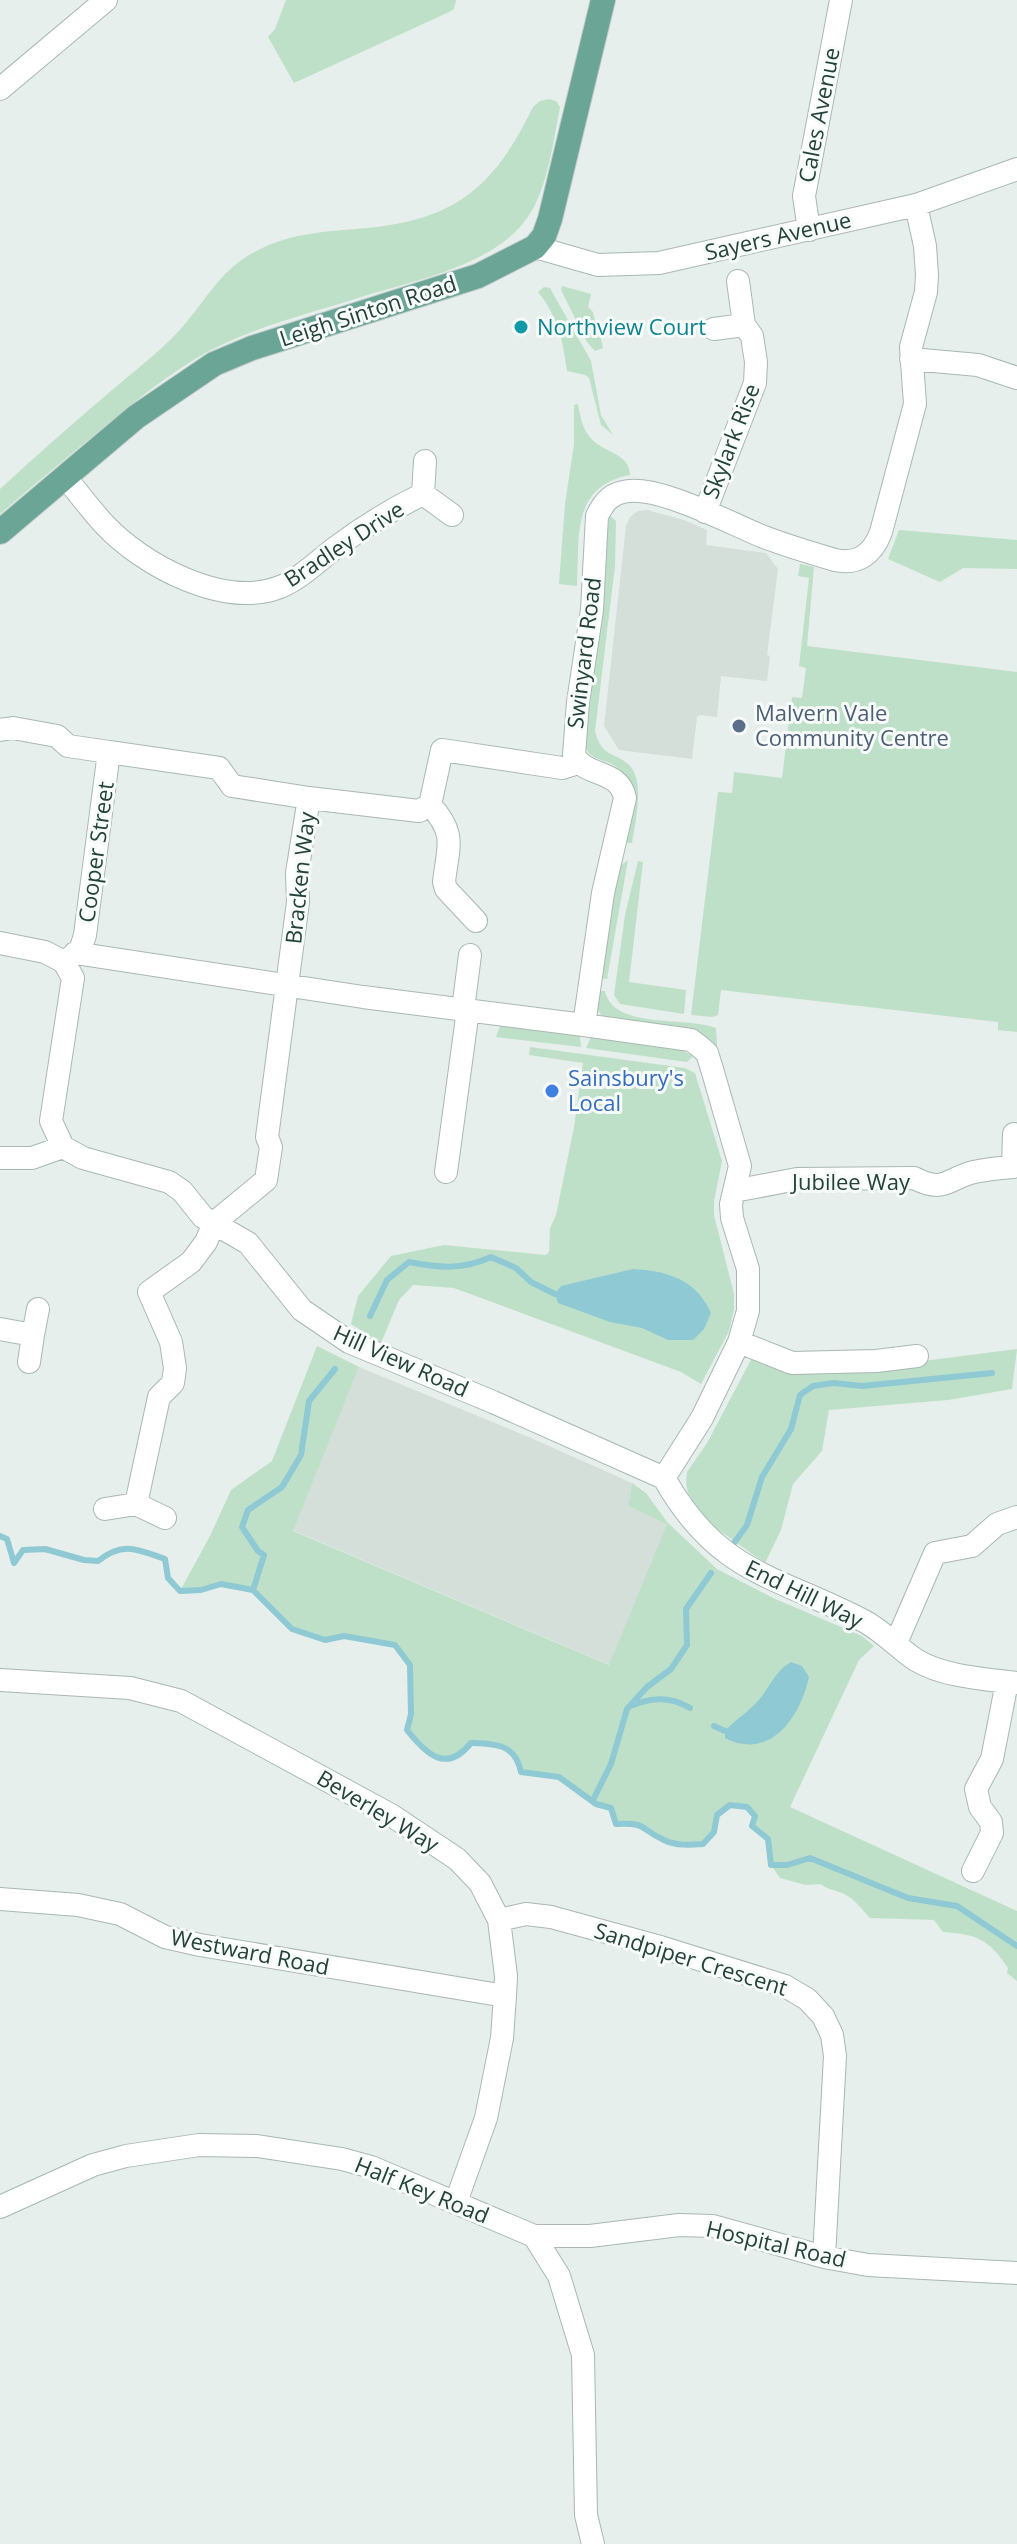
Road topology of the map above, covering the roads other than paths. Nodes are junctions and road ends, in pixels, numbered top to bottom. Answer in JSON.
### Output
{"nodes":[{"id":1,"x":106,"y":0,"type":"edge"},
{"id":2,"x":603,"y":0,"type":"edge"},
{"id":3,"x":841,"y":0,"type":"edge"},
{"id":4,"x":0,"y":89,"type":"edge"},
{"id":5,"x":1017,"y":169,"type":"edge"},
{"id":6,"x":916,"y":205,"type":"junction"},
{"id":7,"x":809,"y":230,"type":"junction"},
{"id":8,"x":535,"y":247,"type":"junction"},
{"id":9,"x":738,"y":281,"type":"dead end"},
{"id":10,"x":744,"y":325,"type":"junction"},
{"id":11,"x":714,"y":329,"type":"dead end"},
{"id":12,"x":911,"y":359,"type":"junction"},
{"id":13,"x":1017,"y":378,"type":"edge"},
{"id":14,"x":425,"y":461,"type":"dead end"},
{"id":15,"x":65,"y":477,"type":"junction"},
{"id":16,"x":423,"y":494,"type":"junction"},
{"id":17,"x":705,"y":512,"type":"junction"},
{"id":18,"x":452,"y":515,"type":"dead end"},
{"id":19,"x":0,"y":532,"type":"edge"},
{"id":20,"x":0,"y":730,"type":"edge"},
{"id":21,"x":109,"y":752,"type":"junction"},
{"id":22,"x":578,"y":763,"type":"junction"},
{"id":23,"x":309,"y":798,"type":"junction"},
{"id":24,"x":430,"y":805,"type":"junction"},
{"id":25,"x":476,"y":921,"type":"dead end"},
{"id":26,"x":0,"y":943,"type":"edge"},
{"id":27,"x":470,"y":955,"type":"dead end"},
{"id":28,"x":70,"y":958,"type":"junction"},
{"id":29,"x":287,"y":985,"type":"junction"},
{"id":30,"x":465,"y":1010,"type":"junction"},
{"id":31,"x":584,"y":1025,"type":"junction"},
{"id":32,"x":1014,"y":1134,"type":"dead end"},
{"id":33,"x":63,"y":1147,"type":"junction"},
{"id":34,"x":0,"y":1158,"type":"edge"},
{"id":35,"x":1015,"y":1169,"type":"edge"},
{"id":36,"x":446,"y":1172,"type":"dead end"},
{"id":37,"x":734,"y":1191,"type":"junction"},
{"id":38,"x":214,"y":1223,"type":"junction"},
{"id":39,"x":38,"y":1309,"type":"dead end"},
{"id":40,"x":0,"y":1329,"type":"edge"},
{"id":41,"x":33,"y":1335,"type":"junction"},
{"id":42,"x":739,"y":1342,"type":"junction"},
{"id":43,"x":917,"y":1356,"type":"dead end"},
{"id":44,"x":29,"y":1362,"type":"dead end"},
{"id":45,"x":664,"y":1478,"type":"junction"},
{"id":46,"x":136,"y":1504,"type":"junction"},
{"id":47,"x":105,"y":1509,"type":"dead end"},
{"id":48,"x":1017,"y":1517,"type":"edge"},
{"id":49,"x":165,"y":1518,"type":"dead end"},
{"id":50,"x":896,"y":1643,"type":"junction"},
{"id":51,"x":0,"y":1680,"type":"edge"},
{"id":52,"x":1012,"y":1682,"type":"edge"},
{"id":53,"x":973,"y":1871,"type":"dead end"},
{"id":54,"x":0,"y":1899,"type":"edge"},
{"id":55,"x":499,"y":1920,"type":"junction"},
{"id":56,"x":505,"y":1996,"type":"junction"},
{"id":57,"x":456,"y":2202,"type":"junction"},
{"id":58,"x":0,"y":2207,"type":"edge"},
{"id":59,"x":534,"y":2236,"type":"junction"},
{"id":60,"x":824,"y":2257,"type":"junction"},
{"id":61,"x":1017,"y":2273,"type":"edge"},
{"id":62,"x":593,"y":2544,"type":"edge"}],
"edges":[{"from":1,"to":4,"type":"street"},
{"from":2,"to":8,"type":"main road"},
{"from":3,"to":7,"type":"street","name":"Cales Avenue"},
{"from":5,"to":6,"type":"street","name":"Sayers Avenue"},
{"from":6,"to":7,"type":"street","name":"Sayers Avenue"},
{"from":6,"to":12,"type":"street","name":"Swinyard Road"},
{"from":7,"to":8,"type":"street","name":"Sayers Avenue"},
{"from":8,"to":15,"type":"main road","name":"Leigh Sinton Road"},
{"from":9,"to":10,"type":"street","name":"Skylark Rise"},
{"from":10,"to":11,"type":"street"},
{"from":10,"to":17,"type":"street","name":"Skylark Rise"},
{"from":12,"to":13,"type":"street"},
{"from":12,"to":17,"type":"street","name":"Swinyard Road"},
{"from":14,"to":16,"type":"street","name":"Bradley Drive"},
{"from":15,"to":16,"type":"street","name":"Bradley Drive"},
{"from":15,"to":19,"type":"main road","name":"Leigh Sinton Road"},
{"from":16,"to":18,"type":"street","name":"Bradley Drive"},
{"from":17,"to":22,"type":"street","name":"Swinyard Road"},
{"from":20,"to":21,"type":"street"},
{"from":21,"to":23,"type":"street","name":"Cooper Street"},
{"from":21,"to":28,"type":"street","name":"Cooper Street"},
{"from":22,"to":24,"type":"street"},
{"from":22,"to":31,"type":"street"},
{"from":23,"to":24,"type":"street","name":"Bracken Way"},
{"from":23,"to":29,"type":"street","name":"Bracken Way"},
{"from":24,"to":25,"type":"street"},
{"from":26,"to":28,"type":"street"},
{"from":27,"to":30,"type":"street"},
{"from":28,"to":29,"type":"street"},
{"from":28,"to":33,"type":"street"},
{"from":29,"to":30,"type":"street"},
{"from":29,"to":38,"type":"street","name":"Bracken Way"},
{"from":30,"to":31,"type":"street"},
{"from":30,"to":36,"type":"street"},
{"from":31,"to":37,"type":"street"},
{"from":32,"to":35,"type":"street"},
{"from":33,"to":34,"type":"street"},
{"from":33,"to":38,"type":"street","name":"Hill View Road"},
{"from":35,"to":37,"type":"street","name":"Jubilee Way"},
{"from":37,"to":42,"type":"street"},
{"from":38,"to":45,"type":"street","name":"Hill View Road"},
{"from":38,"to":46,"type":"street"},
{"from":39,"to":41,"type":"street"},
{"from":40,"to":41,"type":"street"},
{"from":41,"to":44,"type":"street"},
{"from":42,"to":43,"type":"street"},
{"from":42,"to":45,"type":"street"},
{"from":45,"to":50,"type":"street","name":"End Hill Way"},
{"from":46,"to":47,"type":"street"},
{"from":46,"to":49,"type":"street"},
{"from":48,"to":50,"type":"street"},
{"from":50,"to":52,"type":"street","name":"End Hill Way"},
{"from":51,"to":55,"type":"street","name":"Beverley Way"},
{"from":52,"to":53,"type":"street"},
{"from":54,"to":56,"type":"street","name":"Westward Road"},
{"from":55,"to":56,"type":"street","name":"Beverley Way"},
{"from":55,"to":60,"type":"street","name":"Sandpiper Crescent"},
{"from":56,"to":57,"type":"street","name":"Beverley Way"},
{"from":57,"to":58,"type":"street","name":"Half Key Road"},
{"from":57,"to":59,"type":"street","name":"Half Key Road"},
{"from":59,"to":60,"type":"street","name":"Hospital Road"},
{"from":59,"to":62,"type":"street"},
{"from":60,"to":61,"type":"street","name":"Hospital Road"}]}
